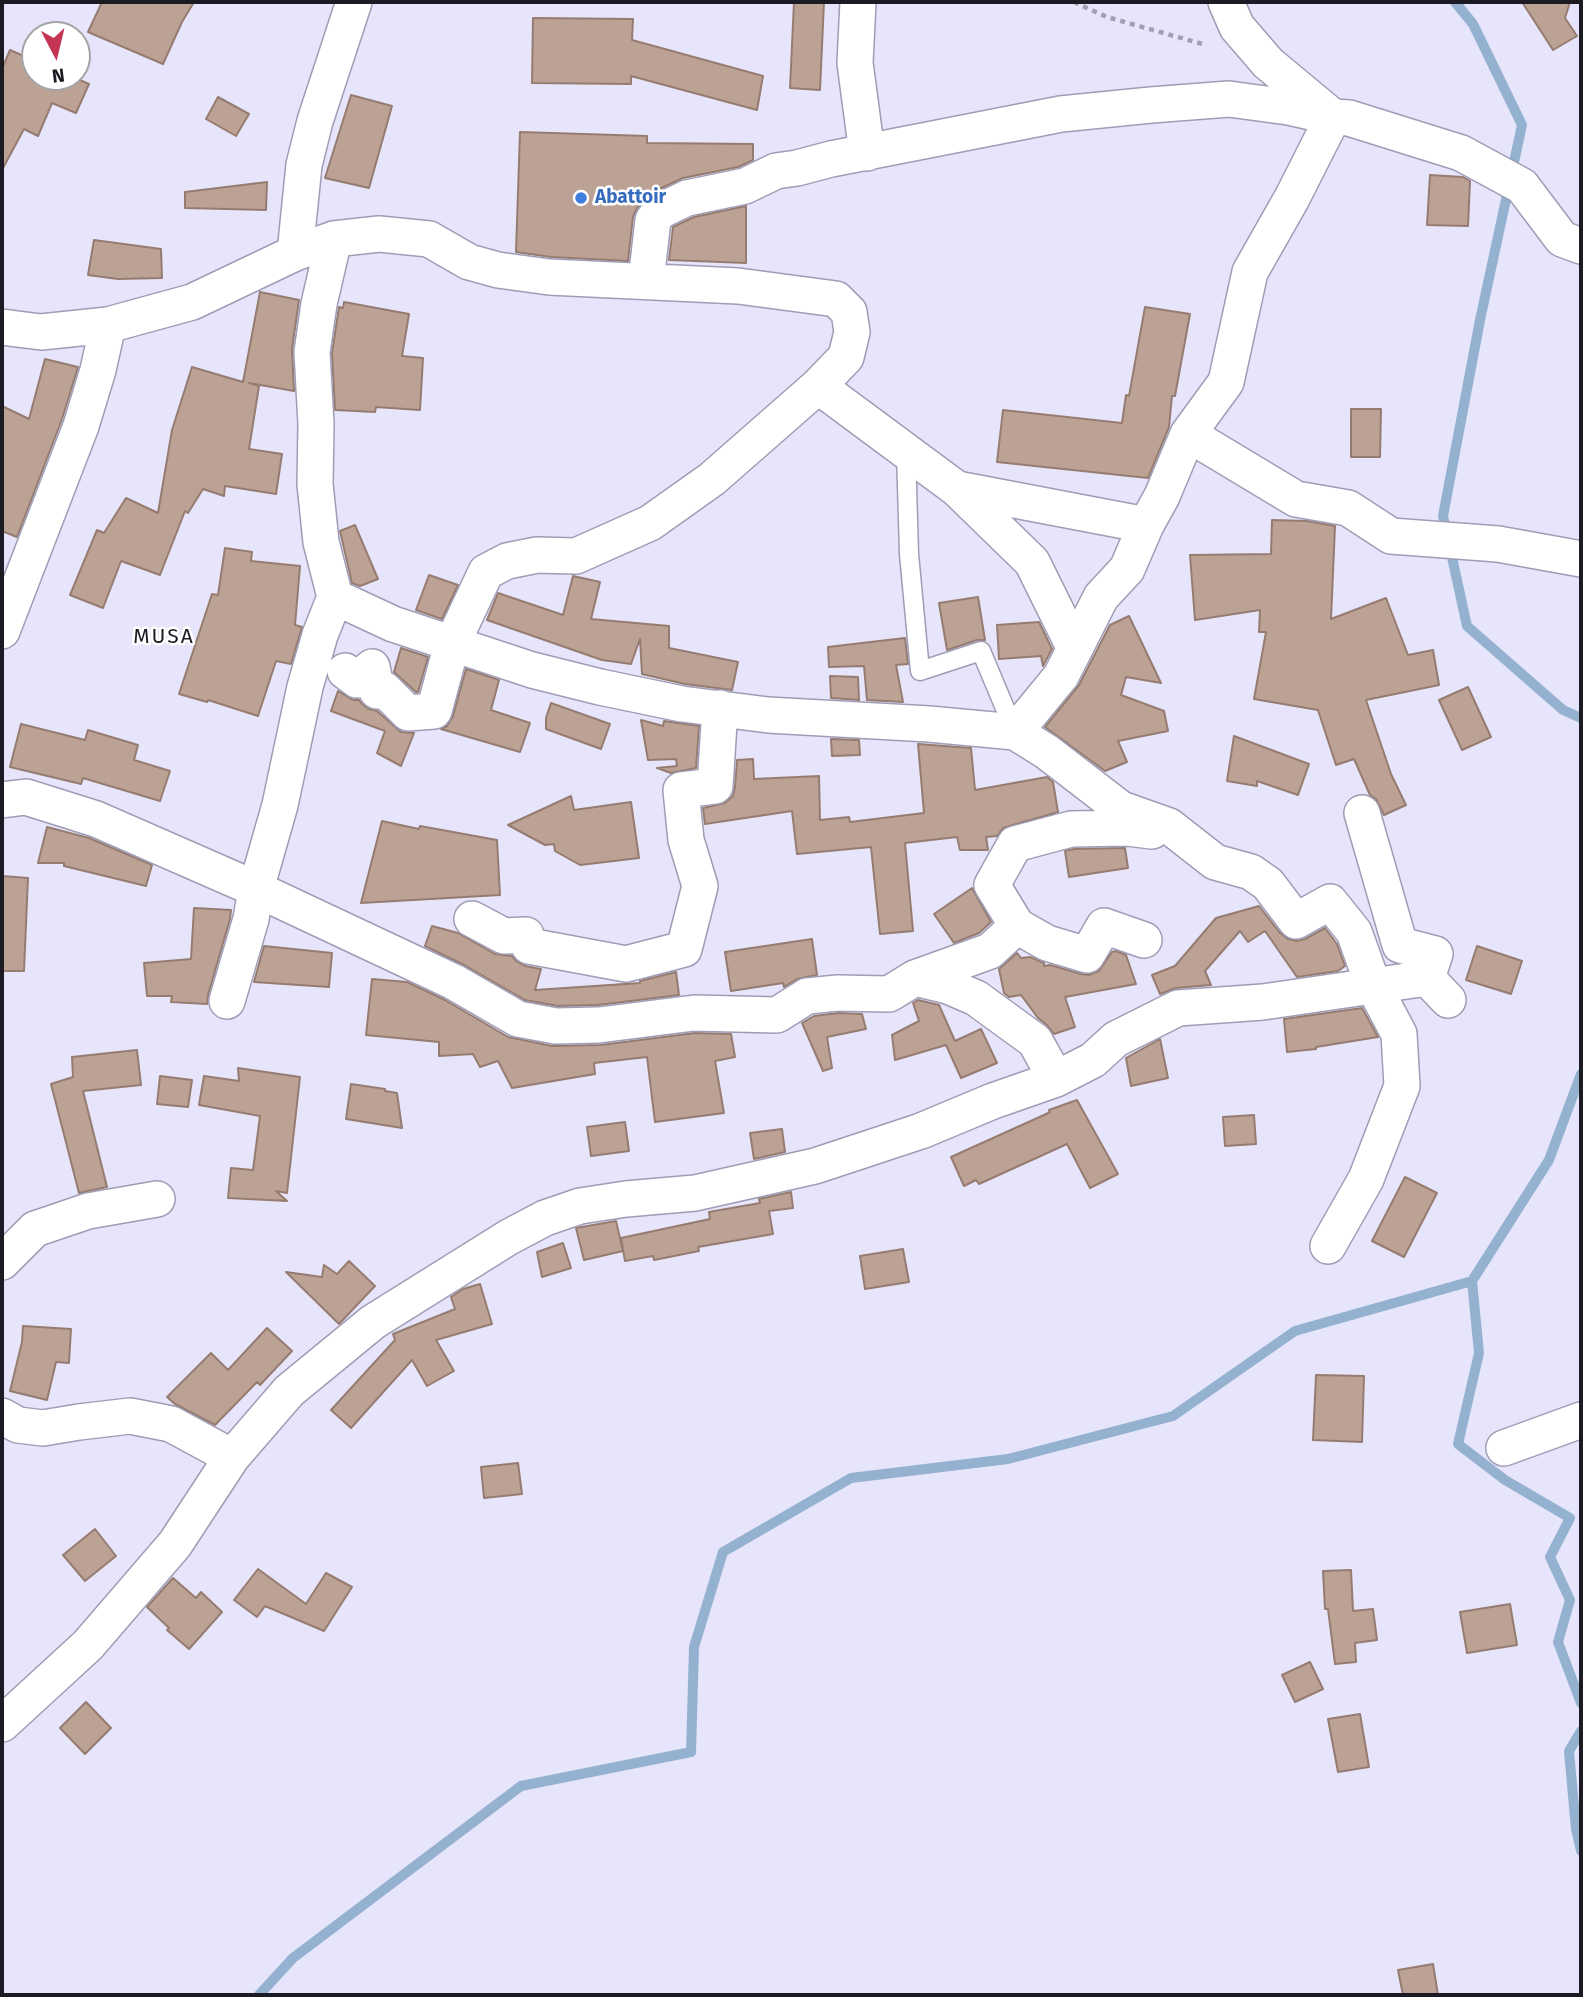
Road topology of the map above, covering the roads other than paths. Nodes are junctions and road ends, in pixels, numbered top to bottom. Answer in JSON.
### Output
{"nodes":[{"id":1,"x":354,"y":2,"type":"edge"},
{"id":2,"x":858,"y":2,"type":"edge"},
{"id":3,"x":1226,"y":2,"type":"edge"},
{"id":4,"x":1333,"y":117,"type":"junction"},
{"id":5,"x":867,"y":153,"type":"junction"},
{"id":6,"x":334,"y":239,"type":"junction"},
{"id":7,"x":1581,"y":246,"type":"edge"},
{"id":8,"x":295,"y":253,"type":"junction"},
{"id":9,"x":646,"y":281,"type":"junction"},
{"id":10,"x":108,"y":325,"type":"junction"},
{"id":11,"x":2,"y":327,"type":"edge"},
{"id":12,"x":818,"y":386,"type":"junction"},
{"id":13,"x":1188,"y":434,"type":"junction"},
{"id":14,"x":906,"y":450,"type":"junction"},
{"id":15,"x":957,"y":489,"type":"junction"},
{"id":16,"x":1146,"y":524,"type":"junction"},
{"id":17,"x":1581,"y":559,"type":"edge"},
{"id":18,"x":335,"y":597,"type":"junction"},
{"id":19,"x":2,"y":631,"type":"edge"},
{"id":20,"x":452,"y":644,"type":"junction"},
{"id":21,"x":1075,"y":649,"type":"junction"},
{"id":22,"x":345,"y":671,"type":"dead end"},
{"id":23,"x":720,"y":708,"type":"junction"},
{"id":24,"x":1015,"y":732,"type":"junction"},
{"id":25,"x":2,"y":800,"type":"edge"},
{"id":26,"x":1362,"y":813,"type":"dead end"},
{"id":27,"x":1180,"y":834,"type":"junction"},
{"id":28,"x":256,"y":889,"type":"junction"},
{"id":29,"x":472,"y":919,"type":"dead end"},
{"id":30,"x":1017,"y":926,"type":"junction"},
{"id":31,"x":1144,"y":940,"type":"dead end"},
{"id":32,"x":915,"y":978,"type":"junction"},
{"id":33,"x":1373,"y":985,"type":"junction"},
{"id":34,"x":226,"y":1001,"type":"dead end"},
{"id":35,"x":1056,"y":1079,"type":"junction"},
{"id":36,"x":157,"y":1199,"type":"dead end"},
{"id":37,"x":1328,"y":1246,"type":"dead end"},
{"id":38,"x":2,"y":1262,"type":"edge"},
{"id":39,"x":2,"y":1416,"type":"edge"},
{"id":40,"x":1581,"y":1420,"type":"edge"},
{"id":41,"x":1504,"y":1448,"type":"dead end"},
{"id":42,"x":232,"y":1457,"type":"junction"},
{"id":43,"x":2,"y":1724,"type":"edge"}],
"edges":[{"from":1,"to":8,"type":"street"},
{"from":2,"to":5,"type":"street"},
{"from":3,"to":4,"type":"street"},
{"from":4,"to":5,"type":"street"},
{"from":4,"to":7,"type":"street"},
{"from":4,"to":13,"type":"street"},
{"from":5,"to":9,"type":"street"},
{"from":6,"to":8,"type":"street"},
{"from":6,"to":9,"type":"street"},
{"from":6,"to":18,"type":"street"},
{"from":8,"to":10,"type":"street"},
{"from":9,"to":12,"type":"street"},
{"from":10,"to":11,"type":"street"},
{"from":10,"to":19,"type":"street"},
{"from":12,"to":14,"type":"street"},
{"from":12,"to":20,"type":"street"},
{"from":13,"to":16,"type":"street"},
{"from":13,"to":17,"type":"street"},
{"from":14,"to":15,"type":"street"},
{"from":14,"to":24,"type":"lane"},
{"from":15,"to":16,"type":"street"},
{"from":15,"to":21,"type":"street"},
{"from":16,"to":21,"type":"street"},
{"from":18,"to":20,"type":"street"},
{"from":18,"to":28,"type":"street"},
{"from":20,"to":22,"type":"street"},
{"from":20,"to":23,"type":"street"},
{"from":21,"to":24,"type":"street"},
{"from":23,"to":24,"type":"street"},
{"from":23,"to":29,"type":"street"},
{"from":24,"to":27,"type":"street"},
{"from":25,"to":28,"type":"street"},
{"from":26,"to":33,"type":"street"},
{"from":27,"to":30,"type":"street"},
{"from":27,"to":33,"type":"street"},
{"from":28,"to":32,"type":"street"},
{"from":28,"to":34,"type":"street"},
{"from":30,"to":31,"type":"street"},
{"from":30,"to":32,"type":"street"},
{"from":32,"to":35,"type":"street"},
{"from":33,"to":35,"type":"street"},
{"from":33,"to":37,"type":"street"},
{"from":35,"to":42,"type":"street"},
{"from":36,"to":38,"type":"street"},
{"from":39,"to":42,"type":"street"},
{"from":40,"to":41,"type":"street"},
{"from":42,"to":43,"type":"street"}]}
